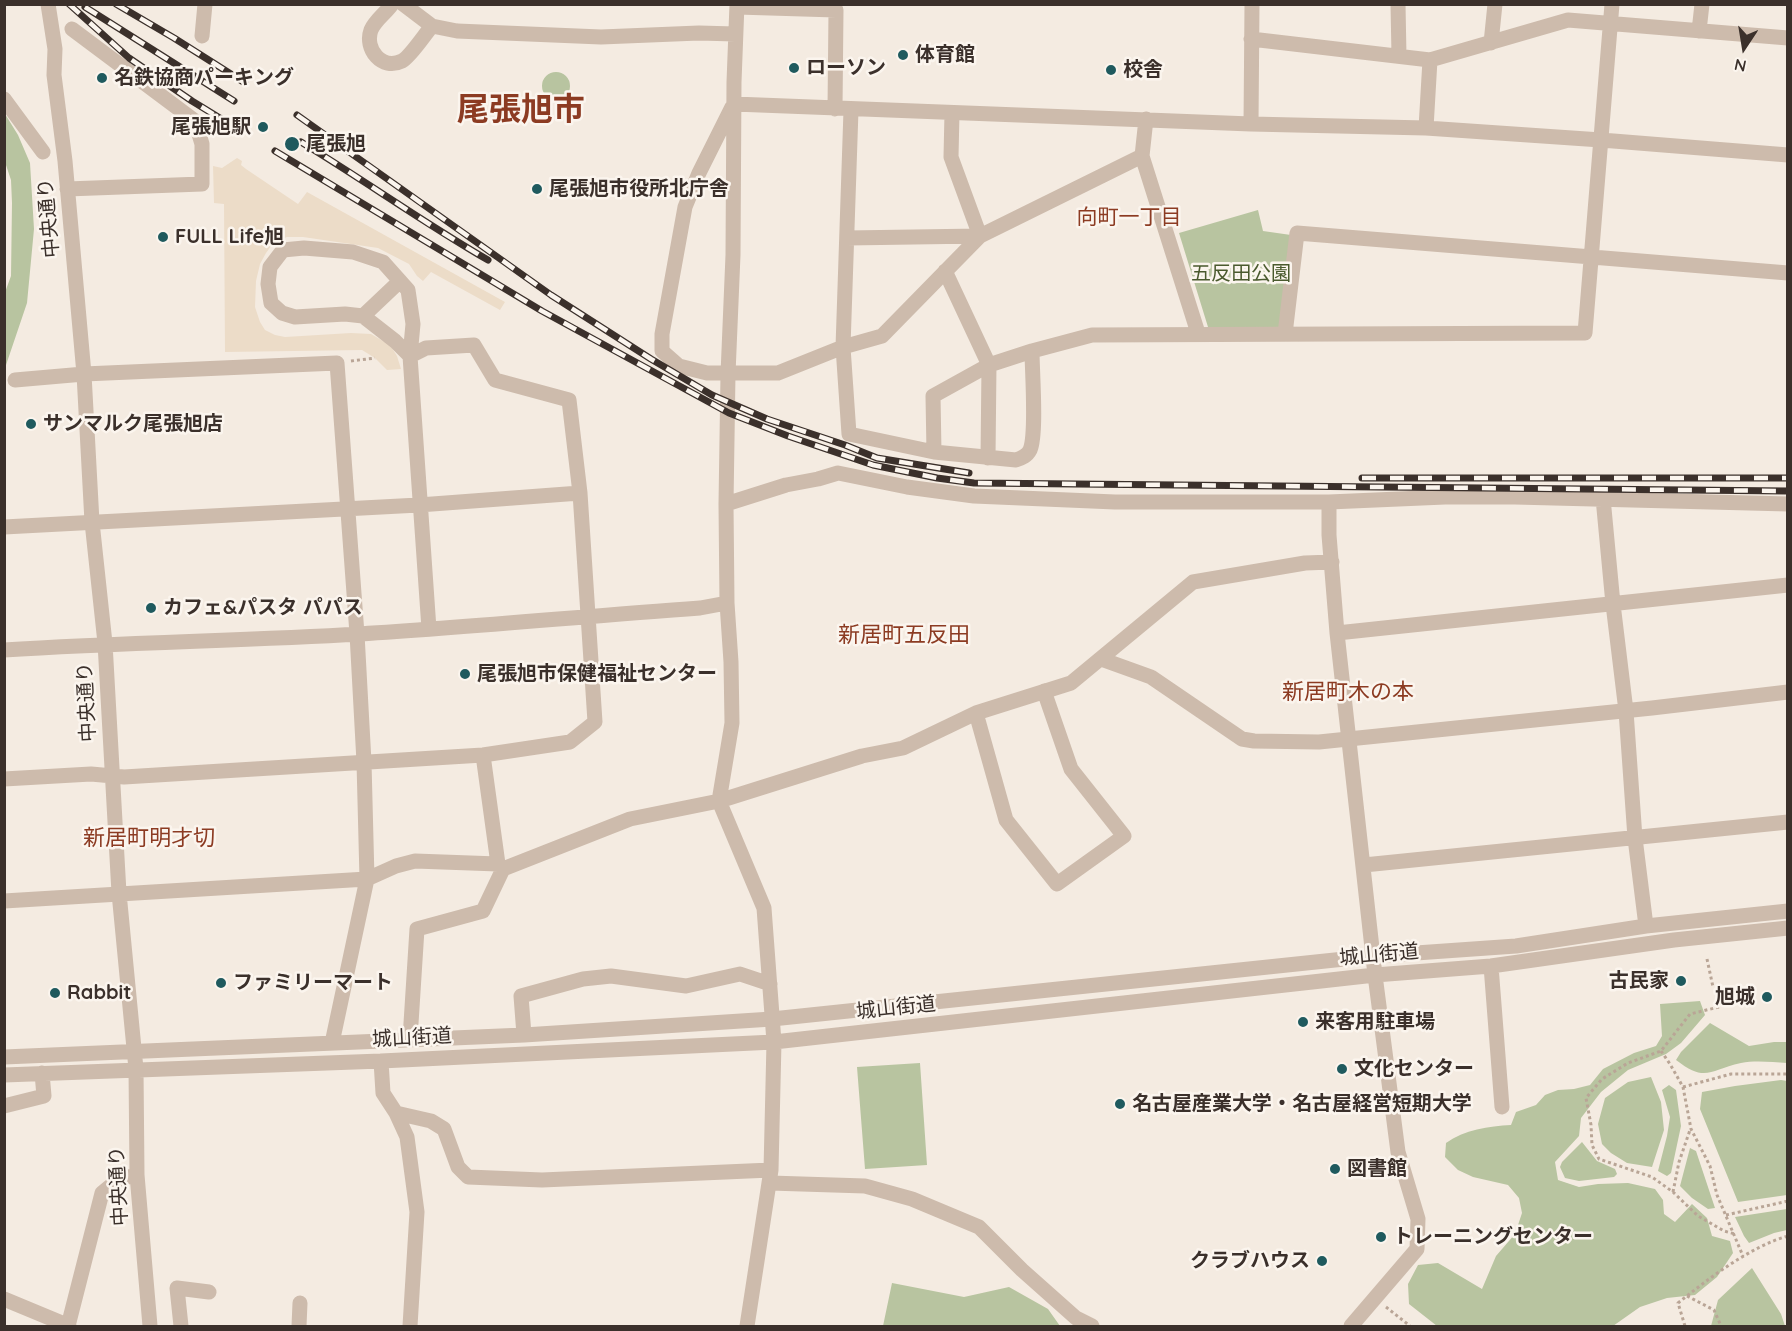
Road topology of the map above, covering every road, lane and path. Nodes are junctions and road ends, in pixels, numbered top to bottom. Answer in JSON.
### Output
{"nodes":[{"id":1,"x":38,"y":4,"type":"edge"},
{"id":2,"x":48,"y":4,"type":"edge"},
{"id":3,"x":205,"y":4,"type":"edge"},
{"id":4,"x":392,"y":4,"type":"edge"},
{"id":5,"x":403,"y":4,"type":"edge"},
{"id":6,"x":1252,"y":4,"type":"edge"},
{"id":7,"x":1398,"y":4,"type":"edge"},
{"id":8,"x":1495,"y":4,"type":"edge"},
{"id":9,"x":1612,"y":4,"type":"edge"},
{"id":10,"x":1702,"y":4,"type":"edge"},
{"id":11,"x":737,"y":6,"type":"edge"},
{"id":12,"x":1611,"y":23,"type":"junction"},
{"id":13,"x":432,"y":26,"type":"junction"},
{"id":14,"x":72,"y":29,"type":"dead end"},
{"id":15,"x":1699,"y":31,"type":"junction"},
{"id":16,"x":735,"y":34,"type":"junction"},
{"id":17,"x":202,"y":36,"type":"dead end"},
{"id":18,"x":1788,"y":38,"type":"edge"},
{"id":19,"x":1251,"y":39,"type":"junction"},
{"id":20,"x":1491,"y":43,"type":"junction"},
{"id":21,"x":1399,"y":56,"type":"junction"},
{"id":22,"x":1430,"y":60,"type":"junction"},
{"id":23,"x":54,"y":75,"type":"junction"},
{"id":24,"x":4,"y":99,"type":"edge"},
{"id":25,"x":734,"y":104,"type":"junction"},
{"id":26,"x":835,"y":109,"type":"junction"},
{"id":27,"x":851,"y":110,"type":"junction"},
{"id":28,"x":952,"y":113,"type":"junction"},
{"id":29,"x":1146,"y":119,"type":"junction"},
{"id":30,"x":1251,"y":124,"type":"junction"},
{"id":31,"x":1426,"y":128,"type":"junction"},
{"id":32,"x":1600,"y":140,"type":"junction"},
{"id":33,"x":43,"y":152,"type":"dead end"},
{"id":34,"x":1788,"y":155,"type":"edge"},
{"id":35,"x":1142,"y":156,"type":"junction"},
{"id":36,"x":67,"y":189,"type":"junction"},
{"id":37,"x":980,"y":236,"type":"junction"},
{"id":38,"x":847,"y":238,"type":"junction"},
{"id":39,"x":1590,"y":257,"type":"junction"},
{"id":40,"x":945,"y":271,"type":"junction"},
{"id":41,"x":1788,"y":273,"type":"edge"},
{"id":42,"x":400,"y":281,"type":"junction"},
{"id":43,"x":363,"y":316,"type":"junction"},
{"id":44,"x":1198,"y":333,"type":"junction"},
{"id":45,"x":1284,"y":334,"type":"junction"},
{"id":46,"x":843,"y":347,"type":"junction"},
{"id":47,"x":1032,"y":351,"type":"junction"},
{"id":48,"x":410,"y":356,"type":"junction"},
{"id":49,"x":375,"y":358,"type":"dead end"},
{"id":50,"x":337,"y":363,"type":"junction"},
{"id":51,"x":988,"y":365,"type":"junction"},
{"id":52,"x":84,"y":374,"type":"junction"},
{"id":53,"x":728,"y":374,"type":"junction"},
{"id":54,"x":15,"y":380,"type":"dead end"},
{"id":55,"x":934,"y":452,"type":"junction"},
{"id":56,"x":988,"y":458,"type":"junction"},
{"id":57,"x":580,"y":493,"type":"junction"},
{"id":58,"x":1604,"y":498,"type":"junction"},
{"id":59,"x":1329,"y":502,"type":"junction"},
{"id":60,"x":726,"y":504,"type":"junction"},
{"id":61,"x":1788,"y":504,"type":"edge"},
{"id":62,"x":419,"y":505,"type":"junction"},
{"id":63,"x":348,"y":508,"type":"junction"},
{"id":64,"x":92,"y":522,"type":"junction"},
{"id":65,"x":4,"y":527,"type":"edge"},
{"id":66,"x":1332,"y":562,"type":"junction"},
{"id":67,"x":1788,"y":585,"type":"edge"},
{"id":68,"x":727,"y":603,"type":"junction"},
{"id":69,"x":1612,"y":604,"type":"junction"},
{"id":70,"x":588,"y":616,"type":"junction"},
{"id":71,"x":429,"y":629,"type":"junction"},
{"id":72,"x":1337,"y":633,"type":"junction"},
{"id":73,"x":357,"y":634,"type":"junction"},
{"id":74,"x":105,"y":643,"type":"junction"},
{"id":75,"x":4,"y":650,"type":"edge"},
{"id":76,"x":1101,"y":659,"type":"junction"},
{"id":77,"x":1044,"y":692,"type":"junction"},
{"id":78,"x":1788,"y":692,"type":"edge"},
{"id":79,"x":1626,"y":711,"type":"junction"},
{"id":80,"x":976,"y":713,"type":"junction"},
{"id":81,"x":1350,"y":739,"type":"junction"},
{"id":82,"x":483,"y":755,"type":"junction"},
{"id":83,"x":364,"y":762,"type":"junction"},
{"id":84,"x":111,"y":775,"type":"junction"},
{"id":85,"x":4,"y":779,"type":"edge"},
{"id":86,"x":719,"y":801,"type":"junction"},
{"id":87,"x":1788,"y":822,"type":"edge"},
{"id":88,"x":1635,"y":838,"type":"junction"},
{"id":89,"x":1364,"y":865,"type":"junction"},
{"id":90,"x":501,"y":867,"type":"junction"},
{"id":91,"x":367,"y":879,"type":"junction"},
{"id":92,"x":119,"y":893,"type":"junction"},
{"id":93,"x":4,"y":901,"type":"edge"},
{"id":94,"x":1788,"y":911,"type":"edge"},
{"id":95,"x":1646,"y":926,"type":"junction"},
{"id":96,"x":1788,"y":928,"type":"edge"},
{"id":97,"x":1373,"y":956,"type":"junction"},
{"id":98,"x":1707,"y":959,"type":"dead end"},
{"id":99,"x":1491,"y":966,"type":"junction"},
{"id":100,"x":1375,"y":975,"type":"junction"},
{"id":101,"x":770,"y":984,"type":"junction"},
{"id":102,"x":1713,"y":987,"type":"dead end"},
{"id":103,"x":1719,"y":1007,"type":"dead end"},
{"id":104,"x":772,"y":1019,"type":"junction"},
{"id":105,"x":524,"y":1035,"type":"junction"},
{"id":106,"x":410,"y":1040,"type":"junction"},
{"id":107,"x":774,"y":1042,"type":"junction"},
{"id":108,"x":333,"y":1043,"type":"junction"},
{"id":109,"x":1660,"y":1051,"type":"junction"},
{"id":110,"x":134,"y":1052,"type":"junction"},
{"id":111,"x":4,"y":1057,"type":"edge"},
{"id":112,"x":381,"y":1061,"type":"junction"},
{"id":113,"x":135,"y":1070,"type":"junction"},
{"id":114,"x":42,"y":1073,"type":"junction"},
{"id":115,"x":1788,"y":1074,"type":"edge"},
{"id":116,"x":4,"y":1075,"type":"edge"},
{"id":117,"x":1683,"y":1087,"type":"junction"},
{"id":118,"x":4,"y":1106,"type":"edge"},
{"id":119,"x":1502,"y":1107,"type":"dead end"},
{"id":120,"x":396,"y":1113,"type":"junction"},
{"id":121,"x":1691,"y":1129,"type":"junction"},
{"id":122,"x":137,"y":1175,"type":"junction"},
{"id":123,"x":770,"y":1176,"type":"junction"},
{"id":124,"x":1673,"y":1192,"type":"junction"},
{"id":125,"x":1788,"y":1201,"type":"edge"},
{"id":126,"x":1726,"y":1215,"type":"junction"},
{"id":127,"x":1735,"y":1234,"type":"junction"},
{"id":128,"x":1788,"y":1236,"type":"edge"},
{"id":129,"x":1743,"y":1256,"type":"junction"},
{"id":130,"x":209,"y":1292,"type":"dead end"},
{"id":131,"x":1687,"y":1296,"type":"junction"},
{"id":132,"x":4,"y":1299,"type":"edge"},
{"id":133,"x":1375,"y":1299,"type":"junction"},
{"id":134,"x":300,"y":1303,"type":"dead end"},
{"id":135,"x":68,"y":1326,"type":"edge"},
{"id":136,"x":150,"y":1326,"type":"edge"},
{"id":137,"x":180,"y":1326,"type":"edge"},
{"id":138,"x":299,"y":1326,"type":"edge"},
{"id":139,"x":410,"y":1326,"type":"edge"},
{"id":140,"x":747,"y":1326,"type":"edge"},
{"id":141,"x":1092,"y":1326,"type":"edge"},
{"id":142,"x":1351,"y":1326,"type":"edge"},
{"id":143,"x":1410,"y":1326,"type":"edge"},
{"id":144,"x":1685,"y":1326,"type":"edge"},
{"id":145,"x":1721,"y":1326,"type":"edge"}],
"edges":[{"from":1,"to":23,"type":"street","name":"中央通り"},
{"from":2,"to":23,"type":"street","name":"中央通り"},
{"from":3,"to":17,"type":"street"},
{"from":4,"to":13,"type":"street"},
{"from":5,"to":13,"type":"street"},
{"from":6,"to":19,"type":"street"},
{"from":7,"to":21,"type":"street"},
{"from":8,"to":20,"type":"street"},
{"from":9,"to":12,"type":"street"},
{"from":10,"to":15,"type":"street"},
{"from":11,"to":16,"type":"street"},
{"from":11,"to":26,"type":"street"},
{"from":12,"to":15,"type":"street"},
{"from":12,"to":20,"type":"street"},
{"from":12,"to":32,"type":"street"},
{"from":13,"to":16,"type":"street"},
{"from":14,"to":36,"type":"street"},
{"from":15,"to":18,"type":"street"},
{"from":16,"to":25,"type":"street"},
{"from":19,"to":21,"type":"street"},
{"from":19,"to":30,"type":"street"},
{"from":20,"to":22,"type":"street"},
{"from":21,"to":22,"type":"street"},
{"from":22,"to":31,"type":"street"},
{"from":23,"to":36,"type":"street","name":"中央通り"},
{"from":24,"to":33,"type":"street"},
{"from":25,"to":26,"type":"street"},
{"from":25,"to":53,"type":"street"},
{"from":25,"to":53,"type":"street"},
{"from":26,"to":27,"type":"street"},
{"from":27,"to":28,"type":"street"},
{"from":27,"to":38,"type":"street"},
{"from":28,"to":29,"type":"street"},
{"from":28,"to":37,"type":"street"},
{"from":29,"to":30,"type":"street"},
{"from":29,"to":35,"type":"street"},
{"from":30,"to":31,"type":"street"},
{"from":31,"to":32,"type":"street"},
{"from":32,"to":34,"type":"street"},
{"from":32,"to":39,"type":"street"},
{"from":35,"to":37,"type":"street"},
{"from":35,"to":44,"type":"street"},
{"from":36,"to":52,"type":"street","name":"中央通り"},
{"from":37,"to":38,"type":"street"},
{"from":37,"to":40,"type":"street"},
{"from":38,"to":46,"type":"street"},
{"from":39,"to":41,"type":"street"},
{"from":39,"to":45,"type":"street"},
{"from":39,"to":45,"type":"street"},
{"from":40,"to":46,"type":"street"},
{"from":40,"to":51,"type":"street"},
{"from":42,"to":43,"type":"street"},
{"from":42,"to":43,"type":"street"},
{"from":42,"to":48,"type":"street"},
{"from":43,"to":48,"type":"street"},
{"from":44,"to":45,"type":"street"},
{"from":44,"to":47,"type":"street"},
{"from":46,"to":53,"type":"street"},
{"from":46,"to":55,"type":"street"},
{"from":47,"to":51,"type":"street"},
{"from":47,"to":56,"type":"street"},
{"from":48,"to":57,"type":"street"},
{"from":48,"to":62,"type":"street"},
{"from":49,"to":50,"type":"path"},
{"from":50,"to":52,"type":"street"},
{"from":50,"to":63,"type":"street"},
{"from":51,"to":55,"type":"street"},
{"from":51,"to":56,"type":"street"},
{"from":52,"to":54,"type":"street"},
{"from":52,"to":64,"type":"street","name":"中央通り"},
{"from":53,"to":60,"type":"street"},
{"from":55,"to":56,"type":"street"},
{"from":57,"to":62,"type":"street"},
{"from":57,"to":70,"type":"street"},
{"from":58,"to":59,"type":"street"},
{"from":58,"to":61,"type":"street"},
{"from":58,"to":69,"type":"street"},
{"from":59,"to":60,"type":"street"},
{"from":59,"to":66,"type":"street"},
{"from":60,"to":68,"type":"street"},
{"from":62,"to":63,"type":"street"},
{"from":62,"to":71,"type":"street"},
{"from":63,"to":64,"type":"street"},
{"from":63,"to":73,"type":"street"},
{"from":64,"to":65,"type":"street"},
{"from":64,"to":74,"type":"street","name":"中央通り"},
{"from":66,"to":72,"type":"street"},
{"from":66,"to":76,"type":"street"},
{"from":67,"to":69,"type":"street"},
{"from":68,"to":70,"type":"street"},
{"from":68,"to":86,"type":"street"},
{"from":69,"to":72,"type":"street"},
{"from":69,"to":79,"type":"street"},
{"from":70,"to":71,"type":"street"},
{"from":70,"to":82,"type":"street"},
{"from":71,"to":73,"type":"street"},
{"from":72,"to":81,"type":"street"},
{"from":73,"to":74,"type":"street"},
{"from":73,"to":83,"type":"street"},
{"from":74,"to":75,"type":"street"},
{"from":74,"to":84,"type":"street","name":"中央通り"},
{"from":76,"to":77,"type":"street"},
{"from":76,"to":81,"type":"street"},
{"from":77,"to":80,"type":"street"},
{"from":77,"to":80,"type":"street"},
{"from":78,"to":79,"type":"street"},
{"from":79,"to":81,"type":"street"},
{"from":79,"to":88,"type":"street"},
{"from":80,"to":86,"type":"street"},
{"from":81,"to":89,"type":"street"},
{"from":82,"to":83,"type":"street"},
{"from":82,"to":90,"type":"street"},
{"from":83,"to":84,"type":"street"},
{"from":83,"to":91,"type":"street"},
{"from":84,"to":85,"type":"street"},
{"from":84,"to":92,"type":"street","name":"中央通り"},
{"from":86,"to":90,"type":"street"},
{"from":86,"to":101,"type":"street"},
{"from":87,"to":88,"type":"street"},
{"from":88,"to":89,"type":"street"},
{"from":88,"to":95,"type":"street"},
{"from":89,"to":97,"type":"street"},
{"from":90,"to":91,"type":"street"},
{"from":90,"to":106,"type":"street"},
{"from":91,"to":92,"type":"street"},
{"from":91,"to":108,"type":"street"},
{"from":92,"to":93,"type":"street"},
{"from":92,"to":110,"type":"street","name":"中央通り"},
{"from":94,"to":95,"type":"street","name":"城山街道"},
{"from":95,"to":97,"type":"street","name":"城山街道"},
{"from":96,"to":99,"type":"street","name":"城山街道"},
{"from":97,"to":100,"type":"street"},
{"from":97,"to":104,"type":"street","name":"城山街道"},
{"from":98,"to":102,"type":"path"},
{"from":99,"to":100,"type":"street","name":"城山街道"},
{"from":99,"to":119,"type":"street"},
{"from":100,"to":107,"type":"street","name":"城山街道"},
{"from":100,"to":133,"type":"street"},
{"from":101,"to":104,"type":"street"},
{"from":101,"to":105,"type":"street"},
{"from":103,"to":109,"type":"path"},
{"from":104,"to":105,"type":"street","name":"城山街道"},
{"from":104,"to":107,"type":"street"},
{"from":105,"to":106,"type":"street","name":"城山街道"},
{"from":106,"to":108,"type":"street","name":"城山街道"},
{"from":107,"to":112,"type":"street","name":"城山街道"},
{"from":107,"to":123,"type":"street"},
{"from":108,"to":110,"type":"street","name":"城山街道"},
{"from":109,"to":117,"type":"path"},
{"from":109,"to":124,"type":"path"},
{"from":110,"to":111,"type":"street","name":"城山街道"},
{"from":110,"to":113,"type":"street","name":"中央通り"},
{"from":112,"to":113,"type":"street","name":"城山街道"},
{"from":112,"to":120,"type":"street"},
{"from":113,"to":114,"type":"street","name":"城山街道"},
{"from":113,"to":122,"type":"street","name":"中央通り"},
{"from":114,"to":116,"type":"street","name":"城山街道"},
{"from":114,"to":118,"type":"street"},
{"from":115,"to":117,"type":"path"},
{"from":117,"to":121,"type":"path"},
{"from":120,"to":123,"type":"street"},
{"from":120,"to":139,"type":"street"},
{"from":121,"to":124,"type":"path"},
{"from":121,"to":126,"type":"path"},
{"from":122,"to":135,"type":"street"},
{"from":122,"to":136,"type":"street","name":"中央通り"},
{"from":123,"to":140,"type":"street"},
{"from":123,"to":141,"type":"street"},
{"from":124,"to":127,"type":"path"},
{"from":125,"to":126,"type":"path"},
{"from":126,"to":127,"type":"path"},
{"from":127,"to":129,"type":"path"},
{"from":128,"to":129,"type":"path"},
{"from":129,"to":131,"type":"path"},
{"from":130,"to":137,"type":"street"},
{"from":131,"to":144,"type":"path"},
{"from":131,"to":145,"type":"path"},
{"from":132,"to":135,"type":"street"},
{"from":133,"to":142,"type":"street"},
{"from":133,"to":143,"type":"path"},
{"from":134,"to":138,"type":"street"}]}
